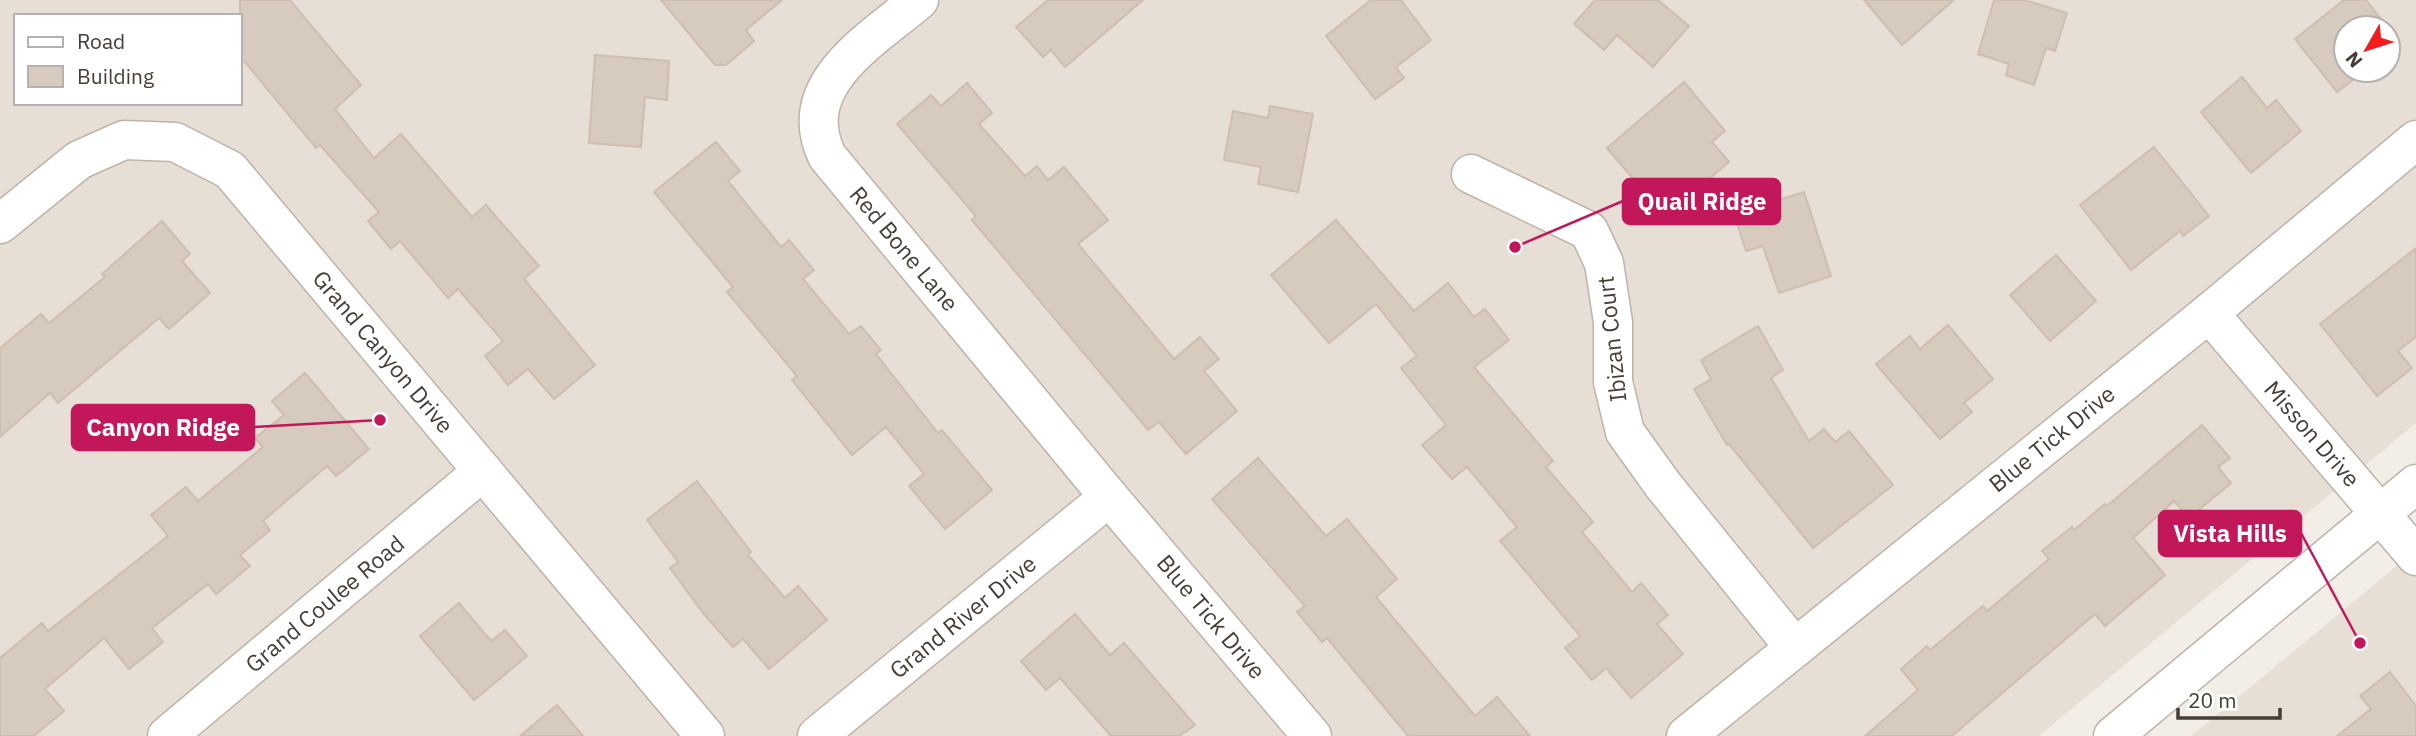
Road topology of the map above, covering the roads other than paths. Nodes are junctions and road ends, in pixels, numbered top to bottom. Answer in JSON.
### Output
{"nodes":[{"id":1,"x":919,"y":0,"type":"edge"},
{"id":2,"x":2416,"y":140,"type":"edge"},
{"id":3,"x":1471,"y":174,"type":"dead end"},
{"id":4,"x":0,"y":225,"type":"edge"},
{"id":5,"x":2208,"y":313,"type":"junction"},
{"id":6,"x":483,"y":471,"type":"junction"},
{"id":7,"x":2416,"y":484,"type":"edge"},
{"id":8,"x":1109,"y":497,"type":"junction"},
{"id":9,"x":2381,"y":514,"type":"junction"},
{"id":10,"x":2416,"y":556,"type":"edge"},
{"id":11,"x":1795,"y":648,"type":"junction"},
{"id":12,"x":167,"y":736,"type":"edge"},
{"id":13,"x":705,"y":736,"type":"edge"},
{"id":14,"x":817,"y":736,"type":"edge"},
{"id":15,"x":1312,"y":736,"type":"edge"},
{"id":16,"x":1686,"y":736,"type":"edge"},
{"id":17,"x":2113,"y":736,"type":"edge"}],
"edges":[{"from":1,"to":8,"type":"street","name":"Red Bone Lane"},
{"from":2,"to":5,"type":"street","name":"Blue Tick Drive"},
{"from":3,"to":11,"type":"street","name":"Ibizan Court"},
{"from":4,"to":6,"type":"street","name":"Grand Canyon Drive"},
{"from":5,"to":9,"type":"street","name":"Misson Drive"},
{"from":5,"to":11,"type":"street","name":"Blue Tick Drive"},
{"from":6,"to":12,"type":"street","name":"Grand Coulee Road"},
{"from":6,"to":13,"type":"street","name":"Grand Canyon Drive"},
{"from":7,"to":9,"type":"street"},
{"from":8,"to":14,"type":"street","name":"Grand River Drive"},
{"from":8,"to":15,"type":"street","name":"Blue Tick Drive"},
{"from":9,"to":10,"type":"street","name":"Misson Drive"},
{"from":9,"to":17,"type":"street"},
{"from":11,"to":16,"type":"street","name":"Blue Tick Drive"}]}
